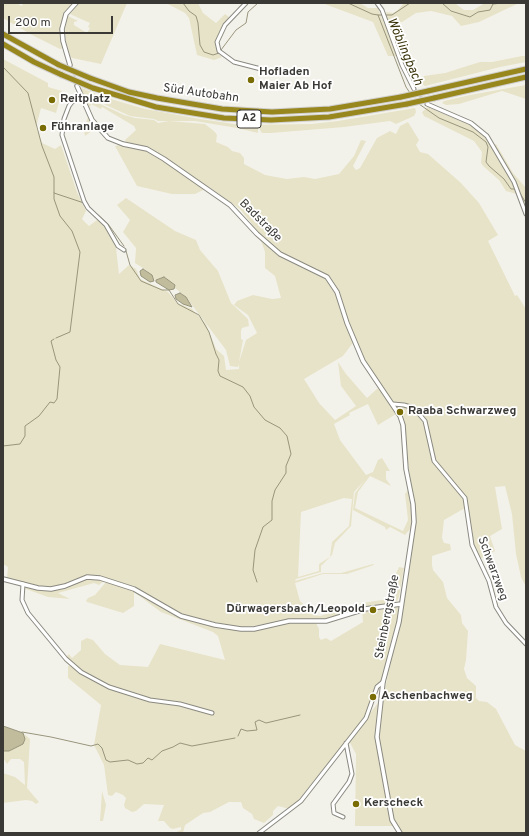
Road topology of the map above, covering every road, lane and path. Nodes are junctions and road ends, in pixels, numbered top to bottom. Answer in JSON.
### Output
{"nodes":[{"id":1,"x":76,"y":3,"type":"edge"},
{"id":2,"x":246,"y":3,"type":"edge"},
{"id":3,"x":376,"y":3,"type":"edge"},
{"id":4,"x":3,"y":34,"type":"edge"},
{"id":5,"x":3,"y":44,"type":"edge"},
{"id":6,"x":70,"y":65,"type":"tunnel mouth"},
{"id":7,"x":261,"y":69,"type":"dead end"},
{"id":8,"x":526,"y":69,"type":"edge"},
{"id":9,"x":526,"y":77,"type":"edge"},
{"id":10,"x":77,"y":86,"type":"tunnel mouth"},
{"id":11,"x":414,"y":89,"type":"tunnel mouth"},
{"id":12,"x":81,"y":98,"type":"junction"},
{"id":13,"x":427,"y":104,"type":"tunnel mouth"},
{"id":14,"x":526,"y":214,"type":"edge"},
{"id":15,"x":124,"y":250,"type":"dead end"},
{"id":16,"x":392,"y":404,"type":"junction"},
{"id":17,"x":3,"y":579,"type":"edge"},
{"id":18,"x":23,"y":584,"type":"junction"},
{"id":19,"x":401,"y":604,"type":"junction"},
{"id":20,"x":526,"y":644,"type":"edge"},
{"id":21,"x":383,"y":682,"type":"junction"},
{"id":22,"x":212,"y":713,"type":"dead end"},
{"id":23,"x":346,"y":743,"type":"junction"},
{"id":24,"x":343,"y":817,"type":"dead end"},
{"id":25,"x":259,"y":833,"type":"edge"},
{"id":26,"x":400,"y":833,"type":"edge"}],
"edges":[{"from":1,"to":6,"type":"street"},
{"from":2,"to":7,"type":"street"},
{"from":3,"to":11,"type":"street"},
{"from":4,"to":8,"type":"highway","name":"Süd Autobahn","number":"A2","bridge":true},
{"from":5,"to":9,"type":"highway","name":"Süd Autobahn","number":"A2","bridge":true},
{"from":10,"to":12,"type":"street","name":"Badstraße"},
{"from":12,"to":15,"type":"street"},
{"from":12,"to":16,"type":"street","name":"Badstraße"},
{"from":13,"to":14,"type":"street"},
{"from":16,"to":19,"type":"street","name":"Steinbergstraße"},
{"from":16,"to":20,"type":"street","name":"Schwarzweg"},
{"from":17,"to":18,"type":"street"},
{"from":18,"to":19,"type":"street"},
{"from":18,"to":22,"type":"street"},
{"from":19,"to":21,"type":"street","name":"Steinbergstraße"},
{"from":21,"to":23,"type":"street"},
{"from":21,"to":26,"type":"street","name":"Steinbergstraße"},
{"from":23,"to":24,"type":"street"},
{"from":23,"to":25,"type":"street"}]}
